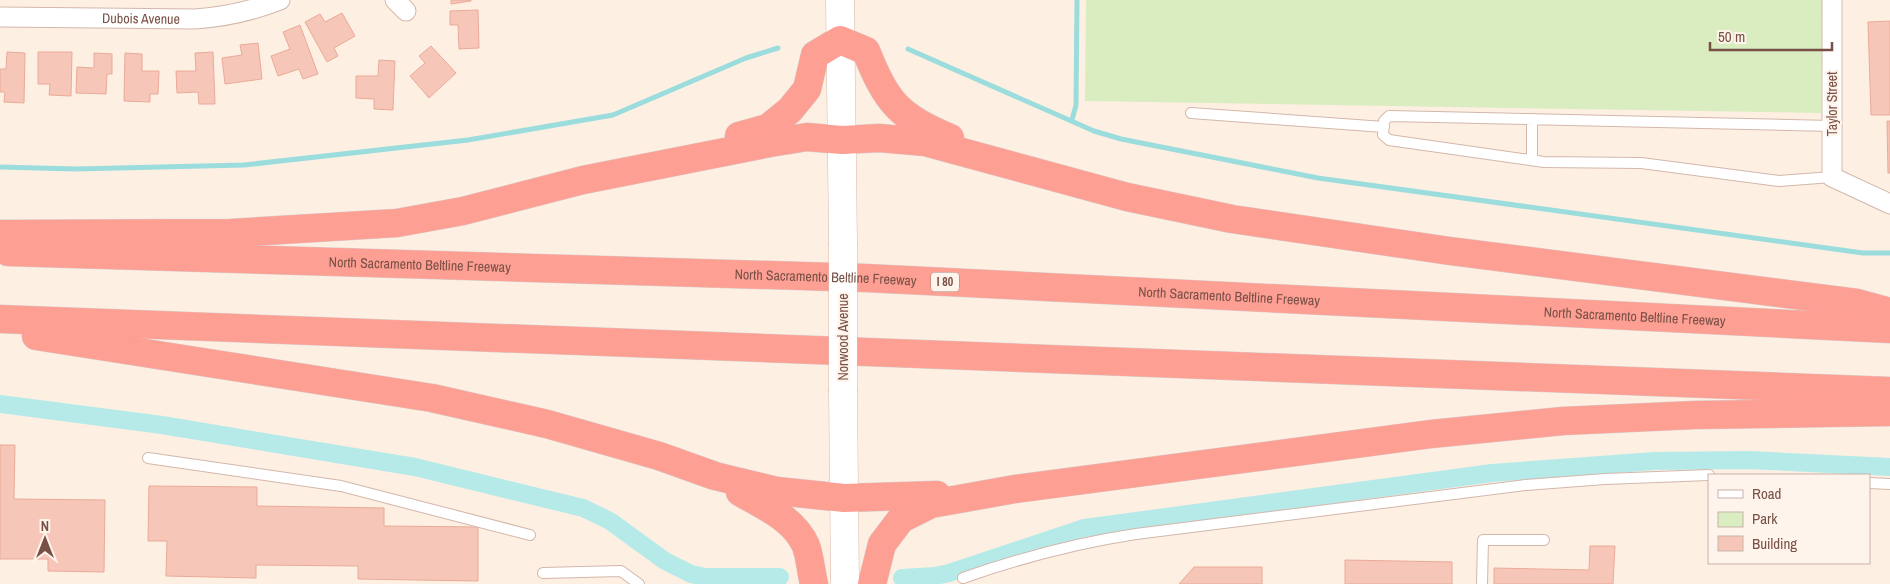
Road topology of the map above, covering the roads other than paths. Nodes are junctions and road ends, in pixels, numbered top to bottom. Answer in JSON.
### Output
{"nodes":[{"id":1,"x":280,"y":0,"type":"edge"},
{"id":2,"x":840,"y":0,"type":"edge"},
{"id":3,"x":1832,"y":0,"type":"edge"},
{"id":4,"x":0,"y":17,"type":"edge"},
{"id":5,"x":840,"y":40,"type":"junction"},
{"id":6,"x":1191,"y":113,"type":"dead end"},
{"id":7,"x":1532,"y":119,"type":"junction"},
{"id":8,"x":1832,"y":126,"type":"junction"},
{"id":9,"x":1384,"y":127,"type":"junction"},
{"id":10,"x":842,"y":140,"type":"junction"},
{"id":11,"x":1532,"y":160,"type":"junction"},
{"id":12,"x":1023,"y":170,"type":"junction"},
{"id":13,"x":1832,"y":177,"type":"junction"},
{"id":14,"x":583,"y":180,"type":"junction"},
{"id":15,"x":1890,"y":204,"type":"edge"},
{"id":16,"x":0,"y":234,"type":"edge"},
{"id":17,"x":0,"y":252,"type":"edge"},
{"id":18,"x":1890,"y":312,"type":"edge"},
{"id":19,"x":0,"y":319,"type":"edge"},
{"id":20,"x":1890,"y":328,"type":"edge"},
{"id":21,"x":0,"y":330,"type":"edge"},
{"id":22,"x":1890,"y":391,"type":"edge"},
{"id":23,"x":1890,"y":412,"type":"edge"},
{"id":24,"x":148,"y":458,"type":"dead end"},
{"id":25,"x":1708,"y":475,"type":"edge"},
{"id":26,"x":715,"y":476,"type":"junction"},
{"id":27,"x":1870,"y":483,"type":"edge"},
{"id":28,"x":1890,"y":484,"type":"edge"},
{"id":29,"x":1015,"y":489,"type":"junction"},
{"id":30,"x":844,"y":498,"type":"junction"},
{"id":31,"x":530,"y":535,"type":"dead end"},
{"id":32,"x":1544,"y":540,"type":"dead end"},
{"id":33,"x":543,"y":573,"type":"dead end"},
{"id":34,"x":963,"y":578,"type":"dead end"},
{"id":35,"x":639,"y":584,"type":"edge"},
{"id":36,"x":814,"y":584,"type":"edge"},
{"id":37,"x":845,"y":584,"type":"edge"},
{"id":38,"x":872,"y":584,"type":"edge"},
{"id":39,"x":1482,"y":584,"type":"edge"}],
"edges":[{"from":1,"to":4,"type":"street","name":"Dubois Avenue"},
{"from":2,"to":5,"type":"main road","name":"Norwood Avenue"},
{"from":3,"to":8,"type":"street","name":"Taylor Street"},
{"from":5,"to":10,"type":"main road","name":"Norwood Avenue"},
{"from":5,"to":12,"type":"highway"},
{"from":5,"to":14,"type":"highway"},
{"from":6,"to":9,"type":"lane"},
{"from":7,"to":8,"type":"lane"},
{"from":7,"to":9,"type":"lane"},
{"from":7,"to":11,"type":"lane"},
{"from":8,"to":13,"type":"street","name":"Taylor Street"},
{"from":9,"to":11,"type":"lane"},
{"from":10,"to":12,"type":"highway"},
{"from":10,"to":14,"type":"highway"},
{"from":10,"to":30,"type":"main road","name":"Norwood Avenue","bridge":true},
{"from":11,"to":13,"type":"lane"},
{"from":12,"to":18,"type":"highway"},
{"from":13,"to":15,"type":"street"},
{"from":14,"to":16,"type":"highway"},
{"from":17,"to":20,"type":"highway","name":"North Sacramento Beltline Freeway","number":"I 80"},
{"from":19,"to":22,"type":"highway"},
{"from":21,"to":26,"type":"highway"},
{"from":23,"to":29,"type":"highway"},
{"from":24,"to":31,"type":"lane"},
{"from":25,"to":34,"type":"lane"},
{"from":26,"to":30,"type":"highway"},
{"from":26,"to":36,"type":"highway"},
{"from":27,"to":28,"type":"lane"},
{"from":29,"to":30,"type":"highway"},
{"from":29,"to":38,"type":"highway"},
{"from":30,"to":37,"type":"main road","name":"Norwood Avenue"},
{"from":32,"to":39,"type":"lane"},
{"from":33,"to":35,"type":"lane"}]}
